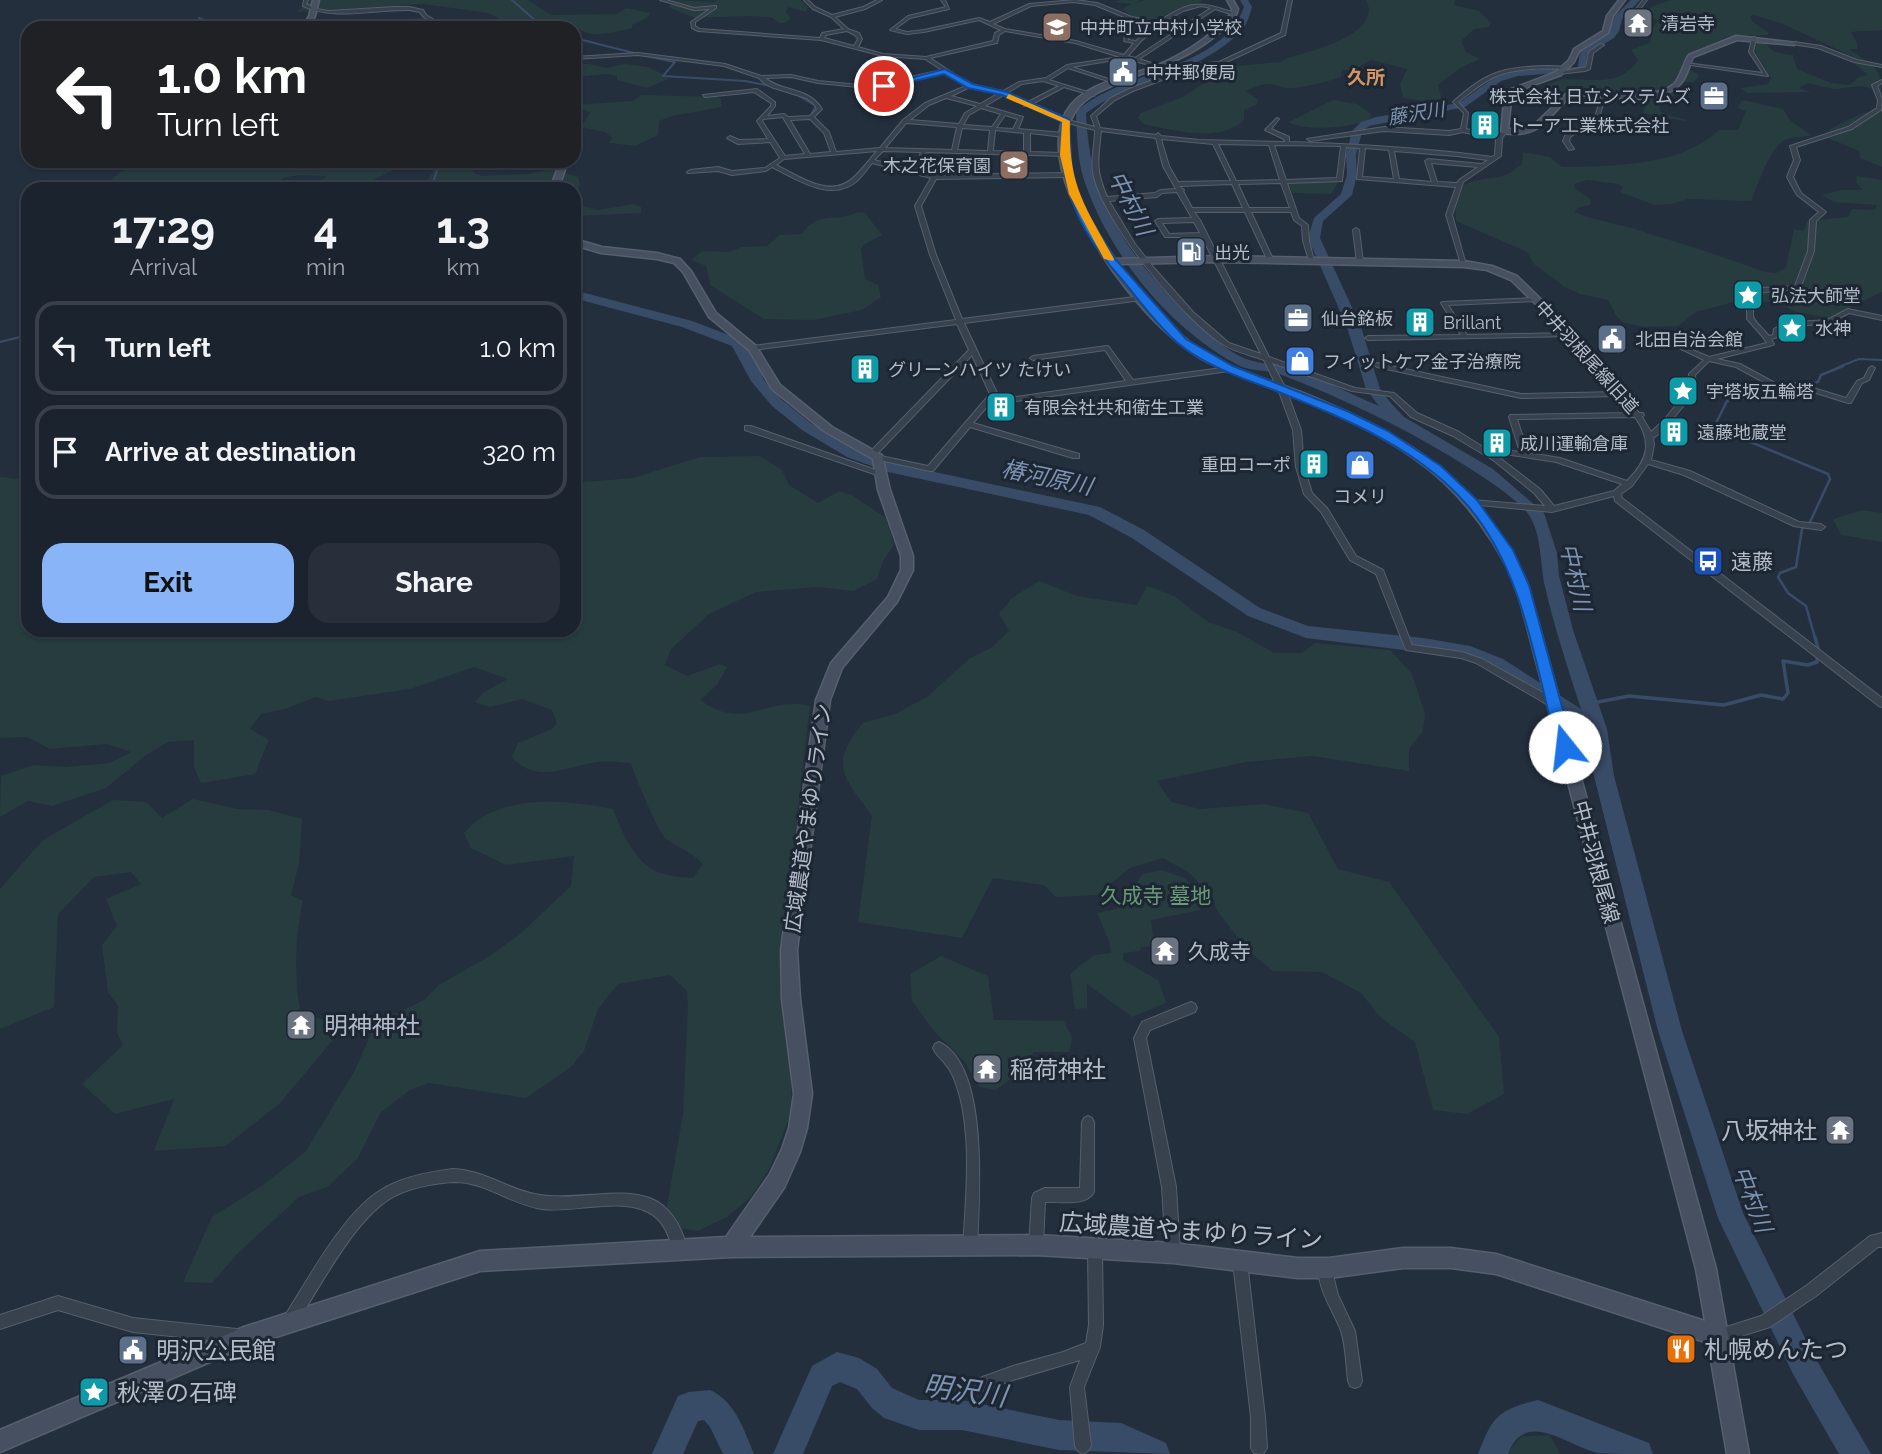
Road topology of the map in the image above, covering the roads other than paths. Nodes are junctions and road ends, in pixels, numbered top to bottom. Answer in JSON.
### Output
{"nodes":[{"id":1,"x":306,"y":0,"type":"edge"},
{"id":2,"x":316,"y":0,"type":"edge"},
{"id":3,"x":662,"y":0,"type":"edge"},
{"id":4,"x":806,"y":0,"type":"edge"},
{"id":5,"x":880,"y":0,"type":"edge"},
{"id":6,"x":943,"y":0,"type":"edge"},
{"id":7,"x":1230,"y":0,"type":"edge"},
{"id":8,"x":1290,"y":0,"type":"edge"},
{"id":9,"x":1622,"y":0,"type":"edge"},
{"id":10,"x":1645,"y":0,"type":"edge"},
{"id":11,"x":1214,"y":8,"type":"junction"},
{"id":12,"x":313,"y":10,"type":"junction"},
{"id":13,"x":1234,"y":14,"type":"junction"},
{"id":14,"x":832,"y":16,"type":"junction"},
{"id":15,"x":1131,"y":18,"type":"junction"},
{"id":16,"x":308,"y":21,"type":"edge"},
{"id":17,"x":433,"y":21,"type":"edge"},
{"id":18,"x":991,"y":23,"type":"junction"},
{"id":19,"x":1157,"y":23,"type":"junction"},
{"id":20,"x":1634,"y":24,"type":"dead end"},
{"id":21,"x":1185,"y":29,"type":"junction"},
{"id":22,"x":847,"y":30,"type":"junction"},
{"id":23,"x":1004,"y":30,"type":"junction"},
{"id":24,"x":1755,"y":38,"type":"junction"},
{"id":25,"x":821,"y":39,"type":"junction"},
{"id":26,"x":1136,"y":42,"type":"junction"},
{"id":27,"x":1794,"y":43,"type":"joint"},
{"id":28,"x":1602,"y":45,"type":"dead end"},
{"id":29,"x":856,"y":47,"type":"junction"},
{"id":30,"x":1577,"y":52,"type":"junction"},
{"id":31,"x":1590,"y":54,"type":"junction"},
{"id":32,"x":1125,"y":57,"type":"junction"},
{"id":33,"x":581,"y":58,"type":"edge"},
{"id":34,"x":926,"y":58,"type":"junction"},
{"id":35,"x":1135,"y":60,"type":"junction"},
{"id":36,"x":1686,"y":64,"type":"junction"},
{"id":37,"x":1068,"y":67,"type":"junction"},
{"id":38,"x":1159,"y":67,"type":"junction"},
{"id":39,"x":1881,"y":67,"type":"edge"},
{"id":40,"x":1564,"y":69,"type":"junction"},
{"id":41,"x":945,"y":71,"type":"junction"},
{"id":42,"x":762,"y":79,"type":"junction"},
{"id":43,"x":1045,"y":80,"type":"junction"},
{"id":44,"x":1882,"y":81,"type":"edge"},
{"id":45,"x":1115,"y":82,"type":"junction"},
{"id":46,"x":970,"y":86,"type":"junction"},
{"id":47,"x":1063,"y":86,"type":"junction"},
{"id":48,"x":755,"y":90,"type":"junction"},
{"id":49,"x":1004,"y":93,"type":"junction"},
{"id":50,"x":1604,"y":94,"type":"junction"},
{"id":51,"x":1092,"y":95,"type":"junction"},
{"id":52,"x":705,"y":96,"type":"dead end"},
{"id":53,"x":945,"y":96,"type":"junction"},
{"id":54,"x":1027,"y":105,"type":"junction"},
{"id":55,"x":981,"y":106,"type":"junction"},
{"id":56,"x":1004,"y":113,"type":"junction"},
{"id":57,"x":811,"y":117,"type":"junction"},
{"id":58,"x":761,"y":118,"type":"junction"},
{"id":59,"x":786,"y":119,"type":"junction"},
{"id":60,"x":1277,"y":119,"type":"dead end"},
{"id":61,"x":905,"y":121,"type":"junction"},
{"id":62,"x":1066,"y":121,"type":"junction"},
{"id":63,"x":960,"y":126,"type":"junction"},
{"id":64,"x":1095,"y":128,"type":"junction"},
{"id":65,"x":993,"y":129,"type":"junction"},
{"id":66,"x":1464,"y":130,"type":"junction"},
{"id":67,"x":1015,"y":131,"type":"junction"},
{"id":68,"x":1027,"y":132,"type":"junction"},
{"id":69,"x":1502,"y":134,"type":"junction"},
{"id":70,"x":1064,"y":135,"type":"junction"},
{"id":71,"x":1158,"y":135,"type":"junction"},
{"id":72,"x":730,"y":138,"type":"dead end"},
{"id":73,"x":771,"y":140,"type":"junction"},
{"id":74,"x":1215,"y":142,"type":"junction"},
{"id":75,"x":1287,"y":142,"type":"junction"},
{"id":76,"x":1270,"y":143,"type":"junction"},
{"id":77,"x":1278,"y":143,"type":"junction"},
{"id":78,"x":1345,"y":145,"type":"junction"},
{"id":79,"x":1362,"y":146,"type":"junction"},
{"id":80,"x":882,"y":149,"type":"junction"},
{"id":81,"x":1391,"y":149,"type":"junction"},
{"id":82,"x":1571,"y":149,"type":"dead end"},
{"id":83,"x":924,"y":150,"type":"junction"},
{"id":84,"x":954,"y":151,"type":"junction"},
{"id":85,"x":990,"y":152,"type":"junction"},
{"id":86,"x":834,"y":153,"type":"junction"},
{"id":87,"x":1027,"y":154,"type":"junction"},
{"id":88,"x":1065,"y":155,"type":"junction"},
{"id":89,"x":809,"y":156,"type":"junction"},
{"id":90,"x":783,"y":159,"type":"junction"},
{"id":91,"x":1492,"y":159,"type":"junction"},
{"id":92,"x":871,"y":162,"type":"junction"},
{"id":93,"x":773,"y":166,"type":"junction"},
{"id":94,"x":1482,"y":166,"type":"junction"},
{"id":95,"x":690,"y":172,"type":"dead end"},
{"id":96,"x":917,"y":173,"type":"junction"},
{"id":97,"x":1068,"y":175,"type":"junction"},
{"id":98,"x":934,"y":177,"type":"junction"},
{"id":99,"x":1284,"y":181,"type":"junction"},
{"id":100,"x":1397,"y":181,"type":"junction"},
{"id":101,"x":1234,"y":182,"type":"junction"},
{"id":102,"x":1435,"y":184,"type":"junction"},
{"id":103,"x":1458,"y":185,"type":"junction"},
{"id":104,"x":1179,"y":187,"type":"junction"},
{"id":105,"x":1107,"y":199,"type":"junction"},
{"id":106,"x":1191,"y":210,"type":"junction"},
{"id":107,"x":1247,"y":210,"type":"junction"},
{"id":108,"x":1294,"y":210,"type":"junction"},
{"id":109,"x":1197,"y":220,"type":"junction"},
{"id":110,"x":1356,"y":230,"type":"dead end"},
{"id":111,"x":1204,"y":235,"type":"junction"},
{"id":112,"x":581,"y":244,"type":"edge"},
{"id":113,"x":1217,"y":259,"type":"junction"},
{"id":114,"x":1270,"y":259,"type":"junction"},
{"id":115,"x":1314,"y":260,"type":"junction"},
{"id":116,"x":1144,"y":261,"type":"junction"},
{"id":117,"x":1115,"y":262,"type":"junction"},
{"id":118,"x":1360,"y":262,"type":"junction"},
{"id":119,"x":1464,"y":264,"type":"junction"},
{"id":120,"x":1142,"y":298,"type":"junction"},
{"id":121,"x":1536,"y":300,"type":"junction"},
{"id":122,"x":1882,"y":318,"type":"edge"},
{"id":123,"x":960,"y":321,"type":"junction"},
{"id":124,"x":1569,"y":335,"type":"junction"},
{"id":125,"x":1465,"y":336,"type":"junction"},
{"id":126,"x":1368,"y":338,"type":"dead end"},
{"id":127,"x":1769,"y":338,"type":"junction"},
{"id":128,"x":1679,"y":346,"type":"dead end"},
{"id":129,"x":753,"y":348,"type":"junction"},
{"id":130,"x":973,"y":350,"type":"junction"},
{"id":131,"x":1033,"y":358,"type":"dead end"},
{"id":132,"x":1708,"y":359,"type":"junction"},
{"id":133,"x":1268,"y":360,"type":"junction"},
{"id":134,"x":1377,"y":365,"type":"dead end"},
{"id":135,"x":1872,"y":368,"type":"dead end"},
{"id":136,"x":1229,"y":369,"type":"junction"},
{"id":137,"x":1131,"y":383,"type":"junction"},
{"id":138,"x":1280,"y":385,"type":"junction"},
{"id":139,"x":994,"y":394,"type":"junction"},
{"id":140,"x":1620,"y":394,"type":"junction"},
{"id":141,"x":1640,"y":415,"type":"junction"},
{"id":142,"x":970,"y":424,"type":"junction"},
{"id":143,"x":748,"y":428,"type":"dead end"},
{"id":144,"x":1651,"y":436,"type":"junction"},
{"id":145,"x":1480,"y":448,"type":"junction"},
{"id":146,"x":1524,"y":454,"type":"junction"},
{"id":147,"x":1076,"y":456,"type":"dead end"},
{"id":148,"x":1648,"y":462,"type":"junction"},
{"id":149,"x":878,"y":463,"type":"junction"},
{"id":150,"x":1629,"y":484,"type":"junction"},
{"id":151,"x":1617,"y":493,"type":"junction"},
{"id":152,"x":1472,"y":502,"type":"junction"},
{"id":153,"x":1549,"y":509,"type":"junction"},
{"id":154,"x":1821,"y":527,"type":"dead end"},
{"id":155,"x":1553,"y":703,"type":"junction"},
{"id":156,"x":1882,"y":703,"type":"edge"},
{"id":157,"x":1191,"y":1008,"type":"dead end"},
{"id":158,"x":939,"y":1048,"type":"dead end"},
{"id":159,"x":1088,"y":1122,"type":"dead end"},
{"id":160,"x":1882,"y":1240,"type":"edge"},
{"id":161,"x":1036,"y":1245,"type":"junction"},
{"id":162,"x":731,"y":1247,"type":"junction"},
{"id":163,"x":970,"y":1247,"type":"junction"},
{"id":164,"x":1095,"y":1249,"type":"junction"},
{"id":165,"x":681,"y":1251,"type":"junction"},
{"id":166,"x":1173,"y":1253,"type":"junction"},
{"id":167,"x":1240,"y":1262,"type":"junction"},
{"id":168,"x":1325,"y":1268,"type":"junction"},
{"id":169,"x":0,"y":1322,"type":"edge"},
{"id":170,"x":289,"y":1322,"type":"junction"},
{"id":171,"x":1719,"y":1336,"type":"junction"},
{"id":172,"x":244,"y":1337,"type":"junction"},
{"id":173,"x":1093,"y":1347,"type":"junction"},
{"id":174,"x":1355,"y":1381,"type":"dead end"},
{"id":175,"x":977,"y":1386,"type":"dead end"},
{"id":176,"x":0,"y":1441,"type":"edge"},
{"id":177,"x":1083,"y":1446,"type":"dead end"},
{"id":178,"x":1259,"y":1448,"type":"dead end"},
{"id":179,"x":1738,"y":1454,"type":"edge"}],
"edges":[{"from":1,"to":12,"type":"street"},
{"from":2,"to":12,"type":"street"},
{"from":3,"to":25,"type":"street"},
{"from":4,"to":14,"type":"street"},
{"from":5,"to":14,"type":"street"},
{"from":6,"to":18,"type":"street"},
{"from":7,"to":13,"type":"street"},
{"from":8,"to":64,"type":"street"},
{"from":9,"to":30,"type":"street"},
{"from":10,"to":20,"type":"street"},
{"from":11,"to":13,"type":"street"},
{"from":11,"to":19,"type":"street"},
{"from":11,"to":21,"type":"street"},
{"from":12,"to":16,"type":"street"},
{"from":12,"to":17,"type":"street"},
{"from":13,"to":38,"type":"street"},
{"from":14,"to":22,"type":"street"},
{"from":15,"to":18,"type":"street"},
{"from":15,"to":19,"type":"street"},
{"from":15,"to":26,"type":"street"},
{"from":18,"to":23,"type":"street"},
{"from":19,"to":21,"type":"street"},
{"from":19,"to":26,"type":"street"},
{"from":21,"to":35,"type":"street"},
{"from":22,"to":25,"type":"street"},
{"from":22,"to":29,"type":"street"},
{"from":23,"to":32,"type":"street"},
{"from":23,"to":34,"type":"street"},
{"from":24,"to":27,"type":"street"},
{"from":24,"to":36,"type":"street"},
{"from":24,"to":36,"type":"street"},
{"from":25,"to":29,"type":"street"},
{"from":26,"to":32,"type":"street"},
{"from":27,"to":39,"type":"street"},
{"from":28,"to":31,"type":"street"},
{"from":29,"to":34,"type":"street"},
{"from":30,"to":31,"type":"street"},
{"from":30,"to":40,"type":"street"},
{"from":31,"to":40,"type":"street"},
{"from":32,"to":35,"type":"street"},
{"from":32,"to":37,"type":"street"},
{"from":33,"to":42,"type":"street"},
{"from":34,"to":41,"type":"street"},
{"from":35,"to":38,"type":"street"},
{"from":36,"to":50,"type":"street"},
{"from":37,"to":43,"type":"street"},
{"from":37,"to":45,"type":"street"},
{"from":38,"to":45,"type":"street"},
{"from":40,"to":66,"type":"street"},
{"from":40,"to":69,"type":"street"},
{"from":41,"to":42,"type":"street"},
{"from":41,"to":46,"type":"street"},
{"from":42,"to":48,"type":"street"},
{"from":42,"to":57,"type":"street"},
{"from":43,"to":47,"type":"street"},
{"from":43,"to":49,"type":"street"},
{"from":44,"to":127,"type":"street"},
{"from":45,"to":51,"type":"street"},
{"from":46,"to":49,"type":"street"},
{"from":46,"to":53,"type":"street"},
{"from":47,"to":51,"type":"street"},
{"from":47,"to":54,"type":"street"},
{"from":48,"to":52,"type":"street"},
{"from":48,"to":58,"type":"street"},
{"from":49,"to":54,"type":"street"},
{"from":49,"to":55,"type":"street"},
{"from":50,"to":69,"type":"street"},
{"from":50,"to":82,"type":"street"},
{"from":51,"to":62,"type":"street"},
{"from":53,"to":55,"type":"street"},
{"from":53,"to":61,"type":"street"},
{"from":54,"to":62,"type":"street"},
{"from":55,"to":56,"type":"street"},
{"from":55,"to":63,"type":"street"},
{"from":56,"to":65,"type":"street"},
{"from":56,"to":67,"type":"street"},
{"from":57,"to":59,"type":"street"},
{"from":57,"to":86,"type":"street"},
{"from":58,"to":59,"type":"street"},
{"from":58,"to":73,"type":"street"},
{"from":59,"to":89,"type":"street"},
{"from":60,"to":75,"type":"street"},
{"from":61,"to":63,"type":"street"},
{"from":61,"to":80,"type":"street"},
{"from":62,"to":64,"type":"street"},
{"from":62,"to":70,"type":"street","name":"中井羽根尾線"},
{"from":63,"to":65,"type":"street"},
{"from":63,"to":84,"type":"street"},
{"from":64,"to":71,"type":"street"},
{"from":64,"to":105,"type":"street"},
{"from":65,"to":67,"type":"street"},
{"from":65,"to":85,"type":"street"},
{"from":66,"to":69,"type":"street"},
{"from":66,"to":75,"type":"street"},
{"from":67,"to":68,"type":"street"},
{"from":68,"to":70,"type":"street"},
{"from":68,"to":87,"type":"street"},
{"from":69,"to":91,"type":"street"},
{"from":70,"to":88,"type":"street","name":"中井羽根尾線"},
{"from":71,"to":74,"type":"street"},
{"from":71,"to":104,"type":"street"},
{"from":72,"to":73,"type":"street"},
{"from":73,"to":90,"type":"street"},
{"from":74,"to":76,"type":"street"},
{"from":74,"to":101,"type":"street"},
{"from":75,"to":77,"type":"street"},
{"from":76,"to":77,"type":"street"},
{"from":76,"to":99,"type":"street"},
{"from":77,"to":78,"type":"street"},
{"from":78,"to":79,"type":"street"},
{"from":78,"to":99,"type":"street"},
{"from":79,"to":81,"type":"street"},
{"from":79,"to":100,"type":"street"},
{"from":80,"to":83,"type":"street"},
{"from":80,"to":86,"type":"street"},
{"from":80,"to":92,"type":"street"},
{"from":81,"to":91,"type":"street"},
{"from":81,"to":100,"type":"street"},
{"from":83,"to":84,"type":"street"},
{"from":83,"to":96,"type":"street"},
{"from":84,"to":85,"type":"street"},
{"from":85,"to":87,"type":"street"},
{"from":86,"to":89,"type":"street"},
{"from":87,"to":88,"type":"street"},
{"from":88,"to":97,"type":"street","name":"中井羽根尾線"},
{"from":89,"to":90,"type":"street"},
{"from":90,"to":93,"type":"street"},
{"from":91,"to":94,"type":"street"},
{"from":92,"to":93,"type":"street"},
{"from":92,"to":96,"type":"street"},
{"from":93,"to":95,"type":"street"},
{"from":94,"to":102,"type":"street"},
{"from":94,"to":103,"type":"street"},
{"from":96,"to":98,"type":"street"},
{"from":97,"to":98,"type":"street"},
{"from":97,"to":117,"type":"street","name":"中井羽根尾線"},
{"from":98,"to":123,"type":"street"},
{"from":99,"to":101,"type":"street"},
{"from":99,"to":108,"type":"street"},
{"from":100,"to":102,"type":"street"},
{"from":101,"to":104,"type":"street"},
{"from":101,"to":107,"type":"street"},
{"from":102,"to":103,"type":"street"},
{"from":103,"to":119,"type":"street"},
{"from":104,"to":105,"type":"street"},
{"from":104,"to":106,"type":"street"},
{"from":105,"to":116,"type":"street"},
{"from":106,"to":107,"type":"street"},
{"from":106,"to":109,"type":"street"},
{"from":107,"to":108,"type":"street"},
{"from":107,"to":114,"type":"street"},
{"from":108,"to":115,"type":"street"},
{"from":109,"to":111,"type":"street"},
{"from":109,"to":111,"type":"street"},
{"from":110,"to":118,"type":"street"},
{"from":111,"to":113,"type":"street"},
{"from":112,"to":129,"type":"street"},
{"from":113,"to":114,"type":"street","name":"中井羽根尾線旧道"},
{"from":113,"to":116,"type":"street","name":"中井羽根尾線旧道"},
{"from":113,"to":133,"type":"street"},
{"from":114,"to":115,"type":"street","name":"中井羽根尾線旧道"},
{"from":115,"to":118,"type":"street","name":"中井羽根尾線旧道"},
{"from":116,"to":117,"type":"street","name":"中井羽根尾線旧道"},
{"from":116,"to":133,"type":"street"},
{"from":117,"to":120,"type":"street","name":"中井羽根尾線"},
{"from":118,"to":119,"type":"street","name":"中井羽根尾線旧道"},
{"from":119,"to":121,"type":"street","name":"中井羽根尾線旧道"},
{"from":120,"to":123,"type":"street"},
{"from":120,"to":136,"type":"street","name":"中井羽根尾線"},
{"from":121,"to":124,"type":"street","name":"中井羽根尾線旧道"},
{"from":121,"to":125,"type":"street"},
{"from":122,"to":127,"type":"street"},
{"from":123,"to":129,"type":"street"},
{"from":123,"to":130,"type":"street"},
{"from":124,"to":125,"type":"street"},
{"from":124,"to":140,"type":"street","name":"中井羽根尾線旧道"},
{"from":125,"to":126,"type":"street"},
{"from":127,"to":132,"type":"street"},
{"from":128,"to":132,"type":"street"},
{"from":129,"to":149,"type":"street"},
{"from":130,"to":139,"type":"street"},
{"from":130,"to":149,"type":"street"},
{"from":131,"to":137,"type":"street"},
{"from":132,"to":135,"type":"street"},
{"from":132,"to":144,"type":"street"},
{"from":133,"to":138,"type":"street"},
{"from":133,"to":145,"type":"street"},
{"from":134,"to":140,"type":"street"},
{"from":136,"to":137,"type":"street"},
{"from":136,"to":138,"type":"street","name":"中井羽根尾線"},
{"from":137,"to":139,"type":"street"},
{"from":138,"to":152,"type":"street","name":"中井羽根尾線"},
{"from":138,"to":155,"type":"street"},
{"from":139,"to":142,"type":"street"},
{"from":140,"to":141,"type":"street","name":"中井羽根尾線旧道"},
{"from":141,"to":144,"type":"street","name":"中井羽根尾線旧道"},
{"from":141,"to":146,"type":"street"},
{"from":142,"to":147,"type":"street"},
{"from":142,"to":149,"type":"street"},
{"from":143,"to":149,"type":"street"},
{"from":144,"to":148,"type":"street","name":"中井羽根尾線旧道"},
{"from":145,"to":146,"type":"street"},
{"from":145,"to":153,"type":"street"},
{"from":146,"to":150,"type":"street"},
{"from":148,"to":150,"type":"street"},
{"from":148,"to":154,"type":"street"},
{"from":149,"to":162,"type":"street","name":"広域農道やまゆりライン"},
{"from":150,"to":151,"type":"street"},
{"from":151,"to":153,"type":"street"},
{"from":151,"to":156,"type":"street"},
{"from":152,"to":153,"type":"street"},
{"from":152,"to":155,"type":"street","name":"中井羽根尾線"},
{"from":155,"to":171,"type":"street","name":"中井羽根尾線"},
{"from":157,"to":166,"type":"street"},
{"from":158,"to":163,"type":"street"},
{"from":159,"to":161,"type":"street"},
{"from":160,"to":171,"type":"street"},
{"from":161,"to":163,"type":"street","name":"広域農道やまゆりライン"},
{"from":161,"to":164,"type":"street","name":"広域農道やまゆりライン"},
{"from":162,"to":163,"type":"street","name":"広域農道やまゆりライン"},
{"from":162,"to":165,"type":"street","name":"広域農道やまゆりライン"},
{"from":164,"to":166,"type":"street","name":"広域農道やまゆりライン"},
{"from":164,"to":173,"type":"street"},
{"from":165,"to":170,"type":"street","name":"広域農道やまゆりライン"},
{"from":165,"to":170,"type":"street"},
{"from":166,"to":167,"type":"street","name":"広域農道やまゆりライン"},
{"from":167,"to":168,"type":"street","name":"広域農道やまゆりライン"},
{"from":167,"to":178,"type":"street"},
{"from":168,"to":171,"type":"street","name":"広域農道やまゆりライン"},
{"from":168,"to":174,"type":"street"},
{"from":169,"to":172,"type":"street"},
{"from":170,"to":172,"type":"street","name":"広域農道やまゆりライン"},
{"from":171,"to":179,"type":"street","name":"中井羽根尾線"},
{"from":172,"to":176,"type":"street","name":"広域農道やまゆりライン"},
{"from":173,"to":175,"type":"street"},
{"from":173,"to":177,"type":"street"}]}
